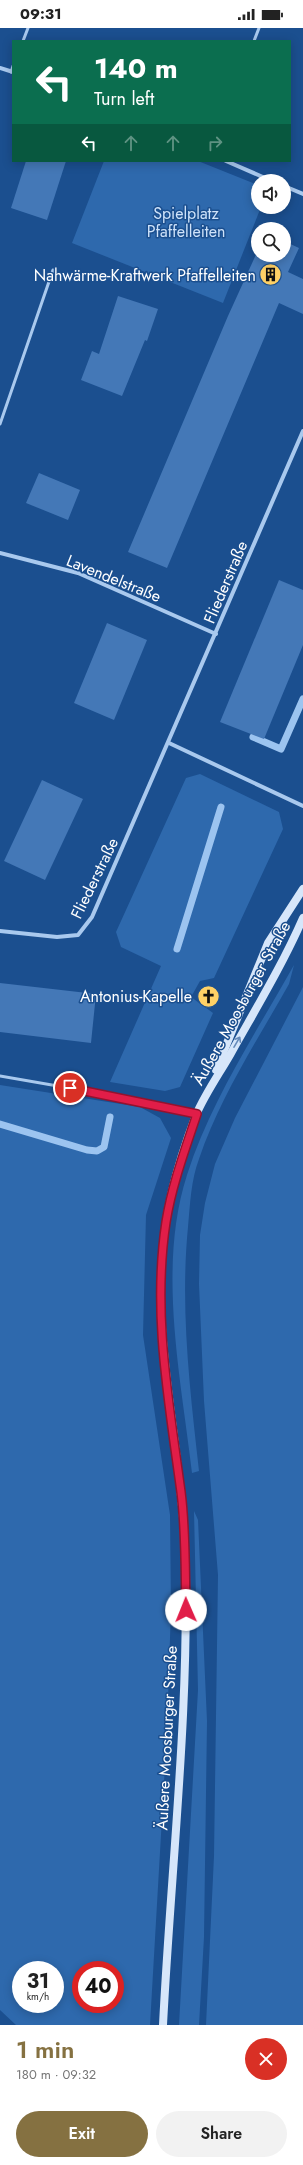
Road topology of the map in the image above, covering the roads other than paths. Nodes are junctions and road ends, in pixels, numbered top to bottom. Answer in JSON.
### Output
{"nodes":[{"id":1,"x":28,"y":28,"type":"edge"},
{"id":2,"x":259,"y":28,"type":"edge"},
{"id":3,"x":23,"y":40,"type":"edge"},
{"id":4,"x":254,"y":40,"type":"edge"},
{"id":5,"x":0,"y":68,"type":"edge"},
{"id":6,"x":12,"y":72,"type":"edge"},
{"id":7,"x":228,"y":162,"type":"edge"},
{"id":8,"x":256,"y":174,"type":"edge"},
{"id":9,"x":291,"y":189,"type":"edge"},
{"id":10,"x":303,"y":194,"type":"edge"},
{"id":11,"x":53,"y":270,"type":"dead end"},
{"id":12,"x":0,"y":424,"type":"edge"},
{"id":13,"x":303,"y":431,"type":"edge"},
{"id":14,"x":0,"y":553,"type":"edge"},
{"id":15,"x":216,"y":634,"type":"junction"},
{"id":16,"x":169,"y":743,"type":"junction"},
{"id":17,"x":303,"y":806,"type":"edge"},
{"id":18,"x":303,"y":889,"type":"edge"},
{"id":19,"x":303,"y":918,"type":"edge"},
{"id":20,"x":0,"y":931,"type":"edge"},
{"id":21,"x":0,"y":1076,"type":"edge"},
{"id":22,"x":203,"y":1101,"type":"junction"},
{"id":23,"x":197,"y":1114,"type":"junction"},
{"id":24,"x":163,"y":2025,"type":"edge"}],
"edges":[{"from":1,"to":3,"type":"lane"},
{"from":2,"to":4,"type":"lane"},
{"from":5,"to":6,"type":"street"},
{"from":7,"to":8,"type":"street"},
{"from":9,"to":10,"type":"street"},
{"from":11,"to":12,"type":"lane"},
{"from":13,"to":15,"type":"street","name":"Fliederstraße"},
{"from":14,"to":15,"type":"street","name":"Lavendelstraße"},
{"from":15,"to":16,"type":"street","name":"Fliederstraße"},
{"from":16,"to":17,"type":"street"},
{"from":16,"to":20,"type":"street","name":"Fliederstraße"},
{"from":18,"to":22,"type":"street","name":"Äußere Moosburger Straße"},
{"from":22,"to":19,"type":"street","name":"Äußere Moosburger Straße","one_way":true},
{"from":21,"to":23,"type":"lane"},
{"from":22,"to":23,"type":"street","name":"Äußere Moosburger Straße"},
{"from":23,"to":24,"type":"street","name":"Äußere Moosburger Straße"}]}
